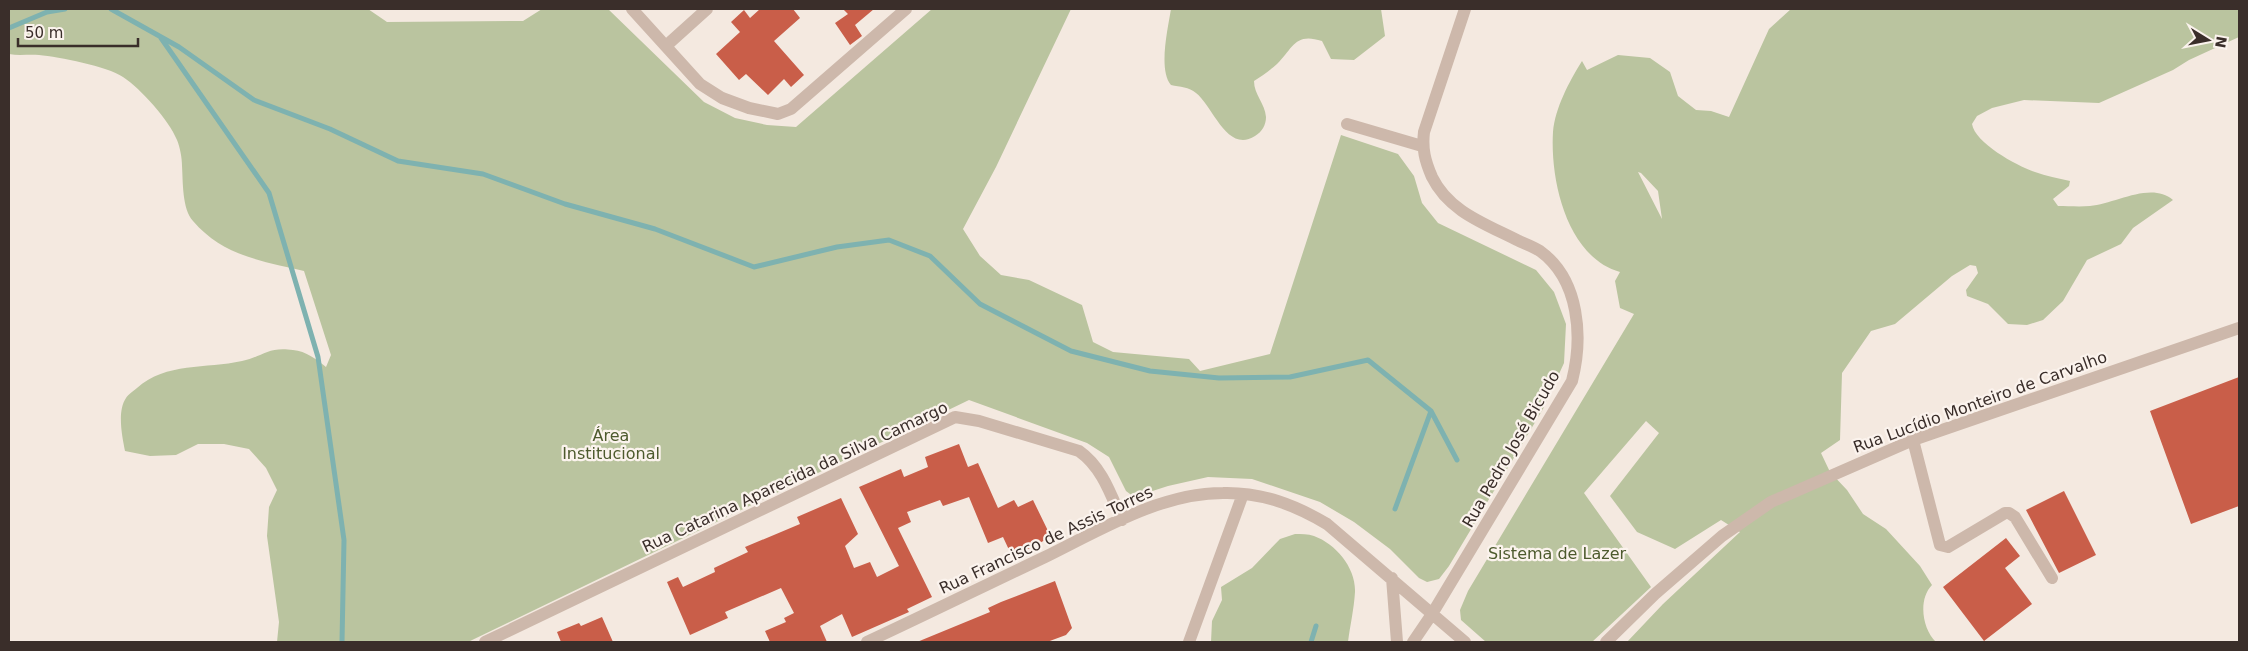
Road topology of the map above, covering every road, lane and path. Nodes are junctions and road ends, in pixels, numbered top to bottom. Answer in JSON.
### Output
{"nodes":[{"id":1,"x":632,"y":9,"type":"edge"},
{"id":2,"x":707,"y":9,"type":"edge"},
{"id":3,"x":906,"y":9,"type":"edge"},
{"id":4,"x":1466,"y":9,"type":"edge"},
{"id":5,"x":667,"y":45,"type":"junction"},
{"id":6,"x":1348,"y":124,"type":"dead end"},
{"id":7,"x":1422,"y":146,"type":"junction"},
{"id":8,"x":2239,"y":328,"type":"edge"},
{"id":9,"x":1913,"y":440,"type":"junction"},
{"id":10,"x":1243,"y":494,"type":"junction"},
{"id":11,"x":1122,"y":520,"type":"junction"},
{"id":12,"x":1392,"y":578,"type":"junction"},
{"id":13,"x":2052,"y":578,"type":"dead end"},
{"id":14,"x":1432,"y":614,"type":"junction"},
{"id":15,"x":485,"y":642,"type":"edge"},
{"id":16,"x":867,"y":642,"type":"edge"},
{"id":17,"x":1188,"y":642,"type":"edge"},
{"id":18,"x":1397,"y":642,"type":"edge"},
{"id":19,"x":1413,"y":642,"type":"edge"},
{"id":20,"x":1465,"y":642,"type":"edge"},
{"id":21,"x":1606,"y":642,"type":"edge"}],
"edges":[{"from":1,"to":5,"type":"street"},
{"from":2,"to":5,"type":"street"},
{"from":3,"to":5,"type":"street"},
{"from":4,"to":7,"type":"street"},
{"from":6,"to":7,"type":"street"},
{"from":7,"to":14,"type":"street","name":"Rua Pedro José Bicudo"},
{"from":8,"to":9,"type":"street","name":"Rua Lucídio Monteiro de Carvalho"},
{"from":9,"to":13,"type":"street"},
{"from":9,"to":21,"type":"street","name":"Rua Lucídio Monteiro de Carvalho"},
{"from":10,"to":11,"type":"street","name":"Rua Francisco de Assis Torres"},
{"from":10,"to":12,"type":"street","name":"Rua Francisco de Assis Torres"},
{"from":10,"to":17,"type":"street"},
{"from":11,"to":15,"type":"street","name":"Rua Catarina Aparecida da Silva Camargo"},
{"from":11,"to":16,"type":"street","name":"Rua Francisco de Assis Torres"},
{"from":12,"to":14,"type":"street","name":"Rua Francisco de Assis Torres"},
{"from":12,"to":18,"type":"street"},
{"from":14,"to":19,"type":"street","name":"Rua Pedro José Bicudo"},
{"from":14,"to":20,"type":"street","name":"Rua Francisco de Assis Torres"}]}
